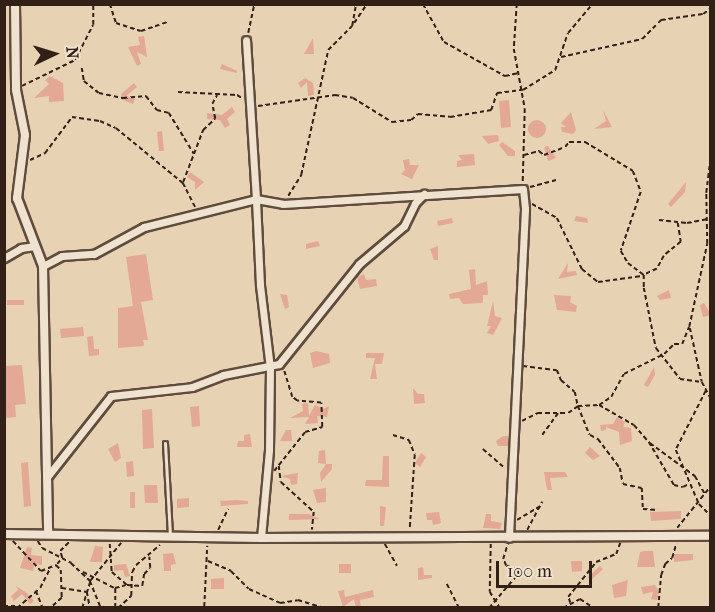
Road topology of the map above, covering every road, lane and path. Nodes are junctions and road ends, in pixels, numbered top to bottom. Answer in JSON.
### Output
{"nodes":[{"id":1,"x":15,"y":4,"type":"edge"},
{"id":2,"x":93,"y":4,"type":"edge"},
{"id":3,"x":110,"y":4,"type":"edge"},
{"id":4,"x":254,"y":4,"type":"edge"},
{"id":5,"x":356,"y":4,"type":"edge"},
{"id":6,"x":367,"y":4,"type":"edge"},
{"id":7,"x":423,"y":4,"type":"edge"},
{"id":8,"x":517,"y":4,"type":"edge"},
{"id":9,"x":591,"y":4,"type":"edge"},
{"id":10,"x":711,"y":9,"type":"edge"},
{"id":11,"x":167,"y":22,"type":"dead end"},
{"id":12,"x":352,"y":26,"type":"junction"},
{"id":13,"x":246,"y":40,"type":"joint"},
{"id":14,"x":560,"y":57,"type":"junction"},
{"id":15,"x":82,"y":68,"type":"dead end"},
{"id":16,"x":520,"y":73,"type":"junction"},
{"id":17,"x":16,"y":90,"type":"junction"},
{"id":18,"x":524,"y":90,"type":"junction"},
{"id":19,"x":178,"y":92,"type":"dead end"},
{"id":20,"x":217,"y":93,"type":"junction"},
{"id":21,"x":318,"y":96,"type":"junction"},
{"id":22,"x":251,"y":108,"type":"junction"},
{"id":23,"x":194,"y":154,"type":"junction"},
{"id":24,"x":524,"y":155,"type":"junction"},
{"id":25,"x":711,"y":162,"type":"edge"},
{"id":26,"x":20,"y":165,"type":"junction"},
{"id":27,"x":556,"y":180,"type":"dead end"},
{"id":28,"x":183,"y":183,"type":"junction"},
{"id":29,"x":523,"y":189,"type":"junction"},
{"id":30,"x":424,"y":194,"type":"junction"},
{"id":31,"x":256,"y":199,"type":"junction"},
{"id":32,"x":524,"y":199,"type":"junction"},
{"id":33,"x":283,"y":204,"type":"junction"},
{"id":34,"x":192,"y":217,"type":"junction"},
{"id":35,"x":708,"y":219,"type":"junction"},
{"id":36,"x":659,"y":220,"type":"dead end"},
{"id":37,"x":678,"y":223,"type":"junction"},
{"id":38,"x":709,"y":224,"type":"edge"},
{"id":39,"x":35,"y":246,"type":"junction"},
{"id":40,"x":4,"y":258,"type":"edge"},
{"id":41,"x":43,"y":266,"type":"junction"},
{"id":42,"x":644,"y":275,"type":"junction"},
{"id":43,"x":689,"y":327,"type":"junction"},
{"id":44,"x":661,"y":356,"type":"junction"},
{"id":45,"x":282,"y":361,"type":"junction"},
{"id":46,"x":517,"y":366,"type":"junction"},
{"id":47,"x":270,"y":368,"type":"junction"},
{"id":48,"x":702,"y":382,"type":"junction"},
{"id":49,"x":706,"y":391,"type":"junction"},
{"id":50,"x":711,"y":397,"type":"edge"},
{"id":51,"x":599,"y":405,"type":"junction"},
{"id":52,"x":578,"y":406,"type":"junction"},
{"id":53,"x":559,"y":412,"type":"junction"},
{"id":54,"x":515,"y":415,"type":"junction"},
{"id":55,"x":393,"y":435,"type":"dead end"},
{"id":56,"x":542,"y":435,"type":"dead end"},
{"id":57,"x":649,"y":442,"type":"junction"},
{"id":58,"x":165,"y":443,"type":"dead end"},
{"id":59,"x":483,"y":449,"type":"dead end"},
{"id":60,"x":279,"y":465,"type":"junction"},
{"id":61,"x":687,"y":472,"type":"junction"},
{"id":62,"x":512,"y":476,"type":"junction"},
{"id":63,"x":47,"y":477,"type":"junction"},
{"id":64,"x":266,"y":480,"type":"junction"},
{"id":65,"x":689,"y":484,"type":"junction"},
{"id":66,"x":711,"y":488,"type":"edge"},
{"id":67,"x":705,"y":495,"type":"junction"},
{"id":68,"x":698,"y":502,"type":"junction"},
{"id":69,"x":228,"y":510,"type":"dead end"},
{"id":70,"x":658,"y":510,"type":"dead end"},
{"id":71,"x":711,"y":515,"type":"edge"},
{"id":72,"x":510,"y":524,"type":"junction"},
{"id":73,"x":34,"y":532,"type":"junction"},
{"id":74,"x":48,"y":533,"type":"junction"},
{"id":75,"x":6,"y":534,"type":"edge"},
{"id":76,"x":78,"y":535,"type":"junction"},
{"id":77,"x":125,"y":535,"type":"junction"},
{"id":78,"x":380,"y":535,"type":"junction"},
{"id":79,"x":410,"y":535,"type":"junction"},
{"id":80,"x":104,"y":536,"type":"junction"},
{"id":81,"x":167,"y":536,"type":"junction"},
{"id":82,"x":678,"y":536,"type":"junction"},
{"id":83,"x":711,"y":536,"type":"edge"},
{"id":84,"x":206,"y":537,"type":"junction"},
{"id":85,"x":493,"y":537,"type":"junction"},
{"id":86,"x":623,"y":537,"type":"junction"},
{"id":87,"x":261,"y":538,"type":"junction"},
{"id":88,"x":311,"y":538,"type":"junction"},
{"id":89,"x":509,"y":538,"type":"junction"},
{"id":90,"x":528,"y":538,"type":"junction"},
{"id":91,"x":112,"y":555,"type":"junction"},
{"id":92,"x":149,"y":557,"type":"junction"},
{"id":93,"x":62,"y":558,"type":"junction"},
{"id":94,"x":208,"y":561,"type":"junction"},
{"id":95,"x":56,"y":565,"type":"junction"},
{"id":96,"x":397,"y":566,"type":"dead end"},
{"id":97,"x":80,"y":571,"type":"junction"},
{"id":98,"x":93,"y":578,"type":"junction"},
{"id":99,"x":90,"y":581,"type":"junction"},
{"id":100,"x":447,"y":584,"type":"dead end"},
{"id":101,"x":127,"y":585,"type":"junction"},
{"id":102,"x":132,"y":586,"type":"junction"},
{"id":103,"x":62,"y":588,"type":"junction"},
{"id":104,"x":115,"y":588,"type":"junction"},
{"id":105,"x":35,"y":590,"type":"junction"},
{"id":106,"x":87,"y":592,"type":"junction"},
{"id":107,"x":496,"y":600,"type":"junction"},
{"id":108,"x":4,"y":601,"type":"edge"},
{"id":109,"x":570,"y":603,"type":"junction"},
{"id":110,"x":6,"y":606,"type":"edge"},
{"id":111,"x":17,"y":607,"type":"edge"},
{"id":112,"x":204,"y":607,"type":"edge"},
{"id":113,"x":43,"y":608,"type":"edge"},
{"id":114,"x":51,"y":608,"type":"edge"},
{"id":115,"x":82,"y":608,"type":"edge"},
{"id":116,"x":90,"y":608,"type":"edge"},
{"id":117,"x":101,"y":608,"type":"edge"},
{"id":118,"x":116,"y":608,"type":"edge"},
{"id":119,"x":325,"y":608,"type":"edge"},
{"id":120,"x":459,"y":608,"type":"edge"},
{"id":121,"x":489,"y":608,"type":"edge"},
{"id":122,"x":500,"y":608,"type":"edge"},
{"id":123,"x":563,"y":608,"type":"edge"},
{"id":124,"x":594,"y":608,"type":"edge"},
{"id":125,"x":657,"y":608,"type":"edge"}],
"edges":[{"from":1,"to":17,"type":"street"},
{"from":2,"to":17,"type":"path"},
{"from":3,"to":11,"type":"path"},
{"from":4,"to":13,"type":"path"},
{"from":5,"to":12,"type":"path"},
{"from":6,"to":12,"type":"path"},
{"from":7,"to":16,"type":"path"},
{"from":8,"to":16,"type":"path"},
{"from":9,"to":14,"type":"path"},
{"from":10,"to":14,"type":"path"},
{"from":12,"to":21,"type":"path"},
{"from":13,"to":22,"type":"street"},
{"from":14,"to":18,"type":"path"},
{"from":15,"to":23,"type":"path"},
{"from":16,"to":18,"type":"path"},
{"from":17,"to":26,"type":"street"},
{"from":18,"to":21,"type":"path"},
{"from":18,"to":24,"type":"path"},
{"from":19,"to":20,"type":"path"},
{"from":20,"to":22,"type":"path"},
{"from":20,"to":23,"type":"path"},
{"from":21,"to":22,"type":"path"},
{"from":21,"to":33,"type":"path"},
{"from":22,"to":31,"type":"street"},
{"from":23,"to":28,"type":"path"},
{"from":24,"to":29,"type":"path"},
{"from":24,"to":42,"type":"path"},
{"from":25,"to":35,"type":"path"},
{"from":26,"to":28,"type":"path"},
{"from":26,"to":39,"type":"street"},
{"from":27,"to":29,"type":"path"},
{"from":28,"to":34,"type":"path"},
{"from":29,"to":30,"type":"street"},
{"from":29,"to":32,"type":"street"},
{"from":30,"to":33,"type":"street"},
{"from":30,"to":45,"type":"street"},
{"from":31,"to":33,"type":"street"},
{"from":31,"to":34,"type":"street"},
{"from":31,"to":47,"type":"street"},
{"from":32,"to":42,"type":"path"},
{"from":32,"to":46,"type":"street"},
{"from":34,"to":41,"type":"street"},
{"from":35,"to":37,"type":"path"},
{"from":35,"to":38,"type":"path"},
{"from":36,"to":37,"type":"path"},
{"from":37,"to":42,"type":"path"},
{"from":38,"to":43,"type":"path"},
{"from":39,"to":40,"type":"street"},
{"from":39,"to":41,"type":"street"},
{"from":41,"to":63,"type":"street"},
{"from":42,"to":44,"type":"path"},
{"from":43,"to":44,"type":"path"},
{"from":43,"to":48,"type":"path"},
{"from":44,"to":48,"type":"path"},
{"from":44,"to":51,"type":"path"},
{"from":45,"to":47,"type":"street"},
{"from":45,"to":60,"type":"path"},
{"from":46,"to":52,"type":"path"},
{"from":46,"to":54,"type":"street"},
{"from":47,"to":63,"type":"street"},
{"from":47,"to":64,"type":"street"},
{"from":48,"to":49,"type":"path"},
{"from":49,"to":50,"type":"path"},
{"from":49,"to":61,"type":"path"},
{"from":51,"to":52,"type":"path"},
{"from":51,"to":57,"type":"path"},
{"from":52,"to":53,"type":"path"},
{"from":52,"to":70,"type":"path"},
{"from":53,"to":54,"type":"path"},
{"from":53,"to":56,"type":"path"},
{"from":54,"to":62,"type":"street"},
{"from":55,"to":79,"type":"path"},
{"from":57,"to":61,"type":"path"},
{"from":57,"to":65,"type":"path"},
{"from":58,"to":81,"type":"lane"},
{"from":59,"to":62,"type":"path"},
{"from":60,"to":64,"type":"path"},
{"from":60,"to":88,"type":"path"},
{"from":61,"to":65,"type":"path"},
{"from":61,"to":67,"type":"path"},
{"from":62,"to":72,"type":"street"},
{"from":63,"to":74,"type":"street"},
{"from":64,"to":87,"type":"street"},
{"from":65,"to":68,"type":"path"},
{"from":66,"to":67,"type":"path"},
{"from":67,"to":68,"type":"path"},
{"from":68,"to":71,"type":"path"},
{"from":68,"to":82,"type":"path"},
{"from":69,"to":84,"type":"path"},
{"from":72,"to":89,"type":"street"},
{"from":72,"to":90,"type":"path"},
{"from":73,"to":74,"type":"street"},
{"from":73,"to":75,"type":"street"},
{"from":73,"to":93,"type":"path"},
{"from":74,"to":76,"type":"street"},
{"from":75,"to":95,"type":"path"},
{"from":76,"to":80,"type":"street"},
{"from":76,"to":93,"type":"path"},
{"from":77,"to":80,"type":"street"},
{"from":77,"to":81,"type":"street"},
{"from":77,"to":91,"type":"path"},
{"from":78,"to":79,"type":"street"},
{"from":78,"to":88,"type":"street"},
{"from":78,"to":96,"type":"path"},
{"from":79,"to":85,"type":"street"},
{"from":80,"to":91,"type":"path"},
{"from":81,"to":84,"type":"street"},
{"from":81,"to":92,"type":"path"},
{"from":82,"to":83,"type":"street"},
{"from":82,"to":86,"type":"street"},
{"from":82,"to":125,"type":"path"},
{"from":84,"to":87,"type":"street"},
{"from":84,"to":94,"type":"path"},
{"from":85,"to":89,"type":"street"},
{"from":85,"to":107,"type":"path"},
{"from":86,"to":90,"type":"street"},
{"from":86,"to":109,"type":"path"},
{"from":87,"to":88,"type":"street"},
{"from":89,"to":90,"type":"street"},
{"from":89,"to":107,"type":"path"},
{"from":91,"to":98,"type":"path"},
{"from":91,"to":101,"type":"path"},
{"from":92,"to":102,"type":"path"},
{"from":92,"to":102,"type":"path"},
{"from":93,"to":95,"type":"path"},
{"from":93,"to":97,"type":"path"},
{"from":94,"to":112,"type":"path"},
{"from":94,"to":119,"type":"path"},
{"from":95,"to":103,"type":"path"},
{"from":95,"to":105,"type":"path"},
{"from":97,"to":98,"type":"path"},
{"from":97,"to":99,"type":"path"},
{"from":98,"to":99,"type":"path"},
{"from":98,"to":104,"type":"path"},
{"from":99,"to":106,"type":"path"},
{"from":99,"to":117,"type":"path"},
{"from":100,"to":120,"type":"path"},
{"from":101,"to":102,"type":"path"},
{"from":101,"to":104,"type":"path"},
{"from":102,"to":118,"type":"path"},
{"from":103,"to":106,"type":"path"},
{"from":103,"to":114,"type":"path"},
{"from":104,"to":118,"type":"path"},
{"from":105,"to":111,"type":"path"},
{"from":105,"to":113,"type":"path"},
{"from":106,"to":115,"type":"path"},
{"from":106,"to":116,"type":"path"},
{"from":107,"to":121,"type":"path"},
{"from":107,"to":122,"type":"path"},
{"from":108,"to":110,"type":"path"},
{"from":109,"to":123,"type":"path"},
{"from":109,"to":124,"type":"path"},
{"from":110,"to":111,"type":"path"}]}
